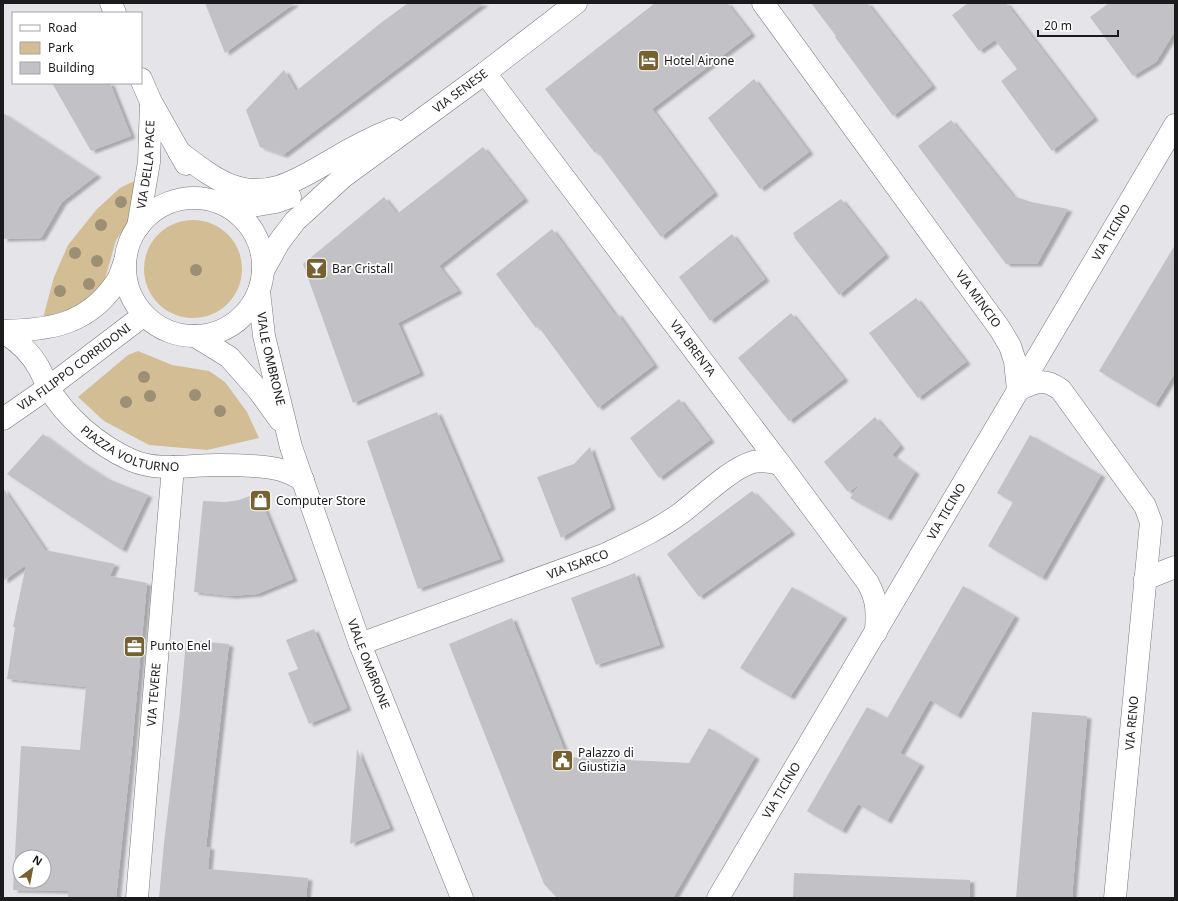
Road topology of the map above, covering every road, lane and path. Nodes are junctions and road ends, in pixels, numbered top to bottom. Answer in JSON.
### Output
{"nodes":[{"id":1,"x":576,"y":3,"type":"edge"},
{"id":2,"x":763,"y":3,"type":"edge"},
{"id":3,"x":485,"y":73,"type":"junction"},
{"id":4,"x":142,"y":81,"type":"edge"},
{"id":5,"x":151,"y":102,"type":"junction"},
{"id":6,"x":431,"y":112,"type":"junction"},
{"id":7,"x":1175,"y":125,"type":"edge"},
{"id":8,"x":179,"y":152,"type":"junction"},
{"id":9,"x":343,"y":177,"type":"junction"},
{"id":10,"x":213,"y":201,"type":"junction"},
{"id":11,"x":138,"y":227,"type":"junction"},
{"id":12,"x":126,"y":262,"type":"junction"},
{"id":13,"x":261,"y":281,"type":"junction"},
{"id":14,"x":144,"y":315,"type":"junction"},
{"id":15,"x":3,"y":331,"type":"edge"},
{"id":16,"x":195,"y":336,"type":"junction"},
{"id":17,"x":49,"y":387,"type":"junction"},
{"id":18,"x":1018,"y":390,"type":"junction"},
{"id":19,"x":3,"y":419,"type":"edge"},
{"id":20,"x":286,"y":427,"type":"junction"},
{"id":21,"x":780,"y":464,"type":"junction"},
{"id":22,"x":173,"y":467,"type":"junction"},
{"id":23,"x":303,"y":480,"type":"junction"},
{"id":24,"x":1175,"y":567,"type":"edge"},
{"id":25,"x":1145,"y":579,"type":"junction"},
{"id":26,"x":876,"y":633,"type":"junction"},
{"id":27,"x":360,"y":644,"type":"junction"},
{"id":28,"x":137,"y":898,"type":"edge"},
{"id":29,"x":462,"y":898,"type":"edge"},
{"id":30,"x":718,"y":898,"type":"edge"},
{"id":31,"x":1115,"y":898,"type":"edge"}],
"edges":[{"from":1,"to":3,"type":"street","name":"VIA SENESE"},
{"from":2,"to":18,"type":"street","name":"VIA MINCIO"},
{"from":3,"to":6,"type":"street","name":"VIA SENESE"},
{"from":3,"to":21,"type":"street","name":"VIA BRENTA"},
{"from":4,"to":5,"type":"street","name":"VIA DELLA PACE"},
{"from":5,"to":8,"type":"street","name":"VIA DELLA PACE"},
{"from":5,"to":11,"type":"street","name":"VIA DELLA PACE"},
{"from":6,"to":8,"type":"street"},
{"from":6,"to":9,"type":"street","name":"VIA SENESE"},
{"from":7,"to":18,"type":"street","name":"VIA TICINO"},
{"from":8,"to":10,"type":"street","name":"VIA DELLA PACE"},
{"from":9,"to":10,"type":"street","name":"VIA SENESE"},
{"from":9,"to":13,"type":"street","name":"VIA SENESE"},
{"from":10,"to":11,"type":"street"},
{"from":10,"to":13,"type":"street"},
{"from":11,"to":12,"type":"street"},
{"from":12,"to":14,"type":"street"},
{"from":12,"to":15,"type":"street"},
{"from":13,"to":16,"type":"street"},
{"from":13,"to":20,"type":"street","name":"VIALE OMBRONE"},
{"from":14,"to":16,"type":"street"},
{"from":14,"to":17,"type":"street","name":"VIA FILIPPO CORRIDONI"},
{"from":15,"to":17,"type":"street","name":"PIAZZA VOLTURNO"},
{"from":16,"to":20,"type":"street","name":"VIALE OMBRONE"},
{"from":17,"to":19,"type":"street","name":"VIA FILIPPO CORRIDONI"},
{"from":17,"to":22,"type":"street","name":"PIAZZA VOLTURNO"},
{"from":18,"to":25,"type":"street"},
{"from":18,"to":26,"type":"street","name":"VIA TICINO"},
{"from":20,"to":23,"type":"street","name":"VIALE OMBRONE"},
{"from":21,"to":26,"type":"street","name":"VIA BRENTA"},
{"from":21,"to":27,"type":"street","name":"VIA ISARCO"},
{"from":22,"to":23,"type":"street","name":"PIAZZA VOLTURNO"},
{"from":22,"to":28,"type":"street","name":"VIA TEVERE"},
{"from":23,"to":27,"type":"street","name":"VIALE OMBRONE"},
{"from":24,"to":25,"type":"street"},
{"from":25,"to":31,"type":"street","name":"VIA RENO"},
{"from":26,"to":30,"type":"street","name":"VIA TICINO"},
{"from":27,"to":29,"type":"street","name":"VIALE OMBRONE"}]}
